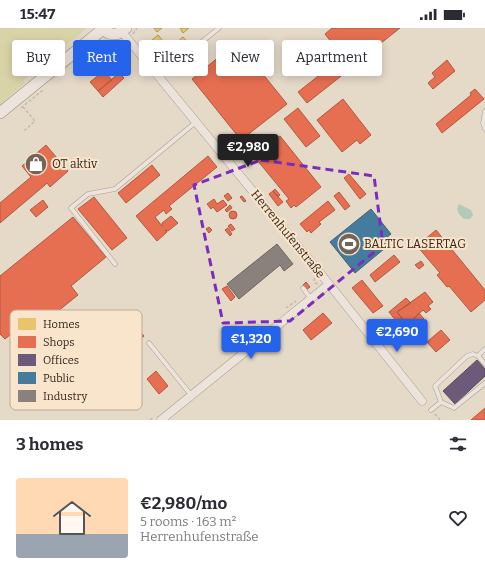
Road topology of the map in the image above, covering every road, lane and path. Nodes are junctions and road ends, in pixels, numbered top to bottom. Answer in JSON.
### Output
{"nodes":[{"id":1,"x":103,"y":28,"type":"edge"},
{"id":2,"x":137,"y":28,"type":"edge"},
{"id":3,"x":219,"y":28,"type":"edge"},
{"id":4,"x":128,"y":31,"type":"edge"},
{"id":5,"x":204,"y":40,"type":"edge"},
{"id":6,"x":139,"y":47,"type":"edge"},
{"id":7,"x":159,"y":76,"type":"edge"},
{"id":8,"x":46,"y":88,"type":"dead end"},
{"id":9,"x":32,"y":100,"type":"dead end"},
{"id":10,"x":24,"y":107,"type":"dead end"},
{"id":11,"x":485,"y":111,"type":"edge"},
{"id":12,"x":0,"y":114,"type":"edge"},
{"id":13,"x":197,"y":122,"type":"junction"},
{"id":14,"x":485,"y":129,"type":"edge"},
{"id":15,"x":24,"y":131,"type":"dead end"},
{"id":16,"x":115,"y":264,"type":"dead end"},
{"id":17,"x":330,"y":284,"type":"junction"},
{"id":18,"x":303,"y":288,"type":"dead end"},
{"id":19,"x":311,"y":299,"type":"junction"},
{"id":20,"x":149,"y":343,"type":"dead end"},
{"id":21,"x":485,"y":349,"type":"edge"},
{"id":22,"x":478,"y":356,"type":"junction"},
{"id":23,"x":485,"y":364,"type":"edge"},
{"id":24,"x":485,"y":383,"type":"edge"},
{"id":25,"x":191,"y":396,"type":"junction"},
{"id":26,"x":422,"y":401,"type":"dead end"},
{"id":27,"x":441,"y":402,"type":"junction"},
{"id":28,"x":431,"y":410,"type":"dead end"},
{"id":29,"x":161,"y":420,"type":"edge"}],
"edges":[{"from":1,"to":4,"type":"main road"},
{"from":1,"to":12,"type":"main road"},
{"from":2,"to":4,"type":"path"},
{"from":3,"to":5,"type":"lane"},
{"from":4,"to":6,"type":"street","name":"Herrenhufenstraße"},
{"from":7,"to":13,"type":"street","name":"Herrenhufenstraße"},
{"from":8,"to":9,"type":"path"},
{"from":10,"to":15,"type":"path"},
{"from":11,"to":14,"type":"lane"},
{"from":13,"to":16,"type":"lane"},
{"from":13,"to":17,"type":"street","name":"Herrenhufenstraße"},
{"from":17,"to":19,"type":"street"},
{"from":17,"to":26,"type":"street","name":"Herrenhufenstraße"},
{"from":18,"to":19,"type":"lane"},
{"from":19,"to":25,"type":"street"},
{"from":20,"to":25,"type":"lane"},
{"from":21,"to":22,"type":"lane"},
{"from":22,"to":23,"type":"lane"},
{"from":22,"to":27,"type":"lane"},
{"from":24,"to":27,"type":"lane"},
{"from":25,"to":29,"type":"street"},
{"from":27,"to":28,"type":"lane"}]}
